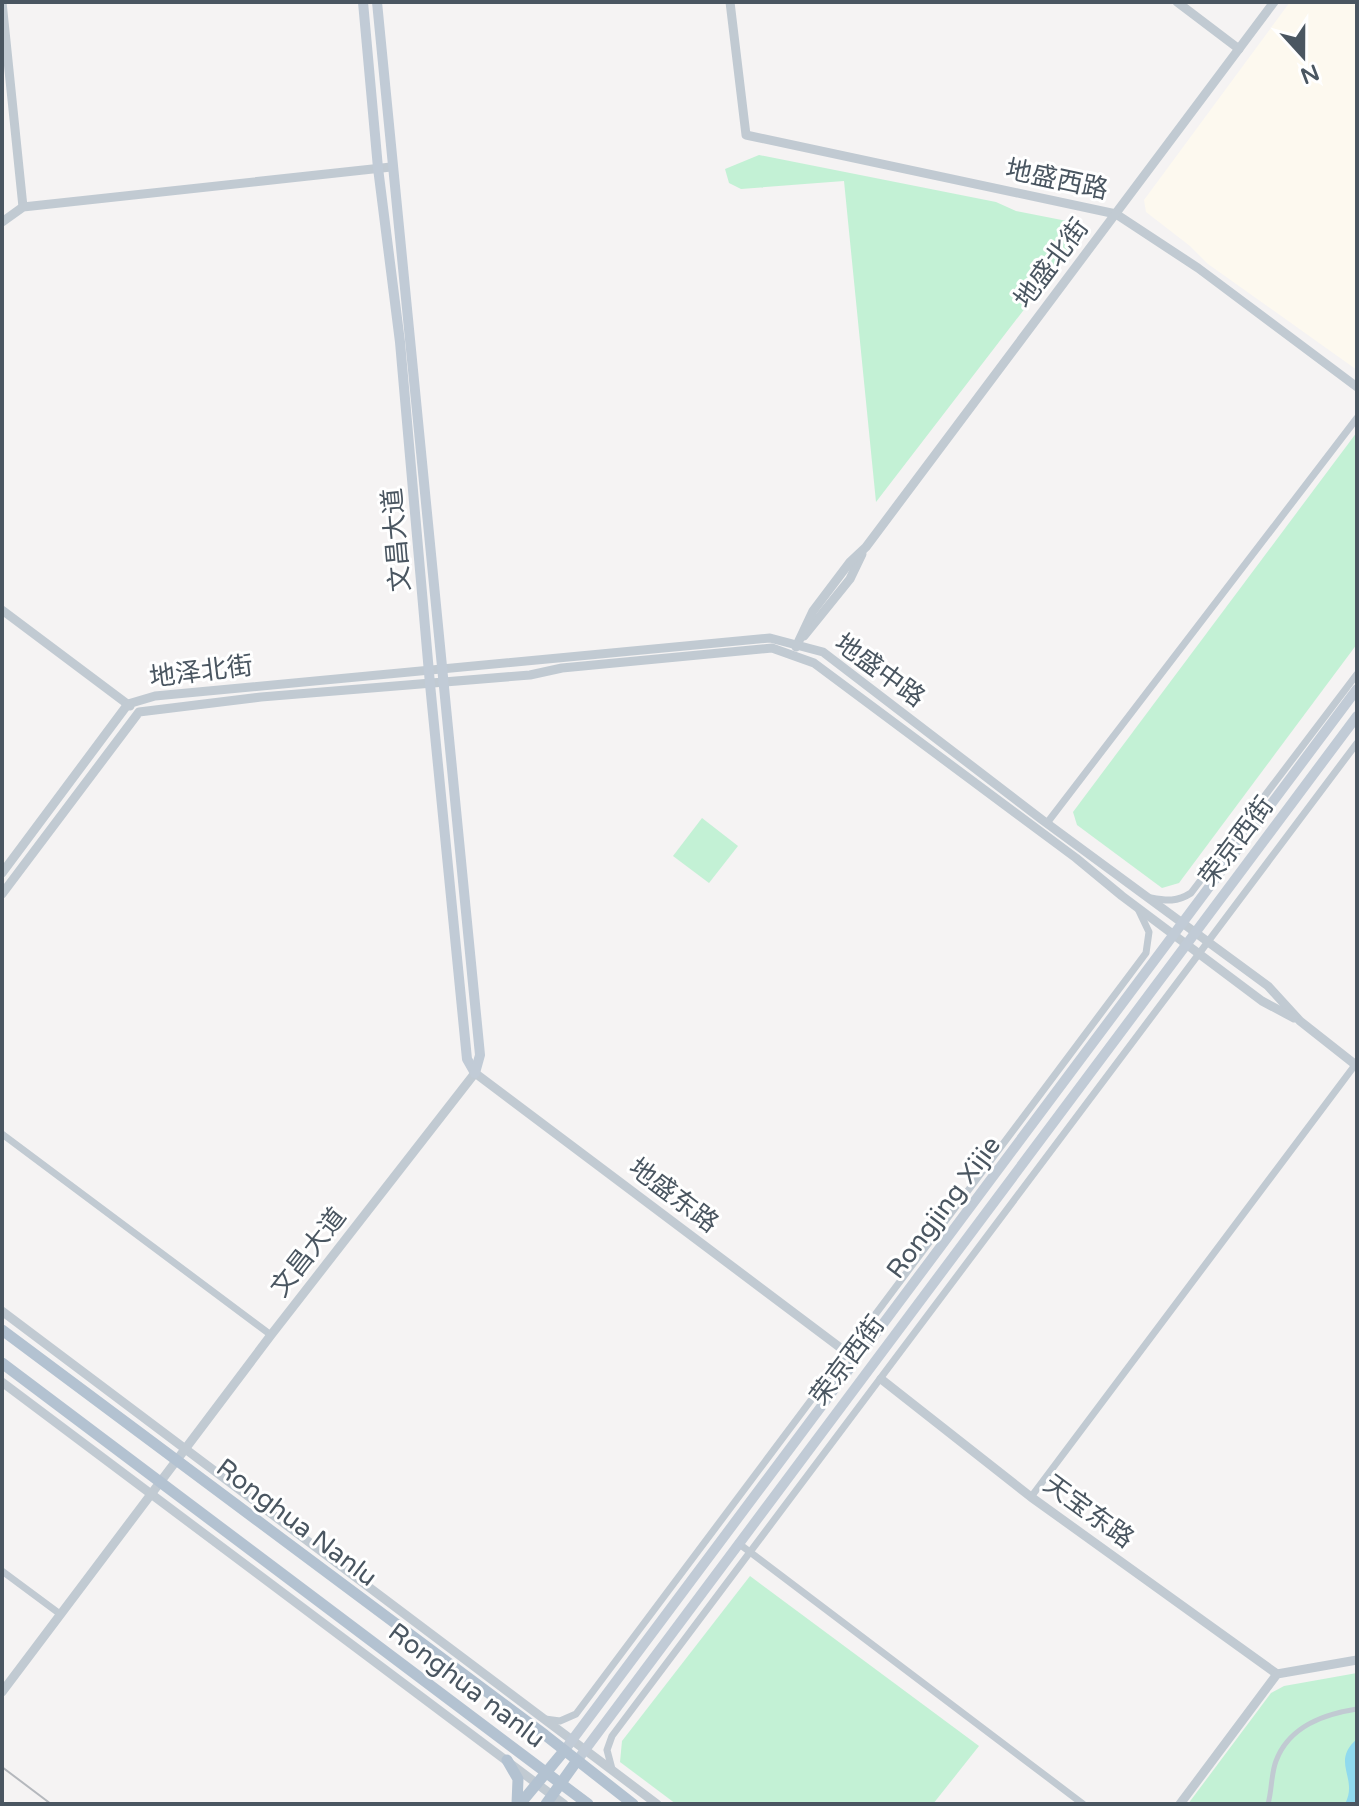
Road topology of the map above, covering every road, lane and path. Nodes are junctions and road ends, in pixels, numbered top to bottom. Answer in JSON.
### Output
{"nodes":[{"id":1,"x":2,"y":2,"type":"edge"},
{"id":2,"x":363,"y":2,"type":"edge"},
{"id":3,"x":377,"y":2,"type":"edge"},
{"id":4,"x":730,"y":2,"type":"edge"},
{"id":5,"x":1177,"y":2,"type":"edge"},
{"id":6,"x":1274,"y":2,"type":"edge"},
{"id":7,"x":1239,"y":49,"type":"junction"},
{"id":8,"x":391,"y":167,"type":"junction"},
{"id":9,"x":378,"y":168,"type":"junction"},
{"id":10,"x":23,"y":207,"type":"junction"},
{"id":11,"x":1116,"y":214,"type":"junction"},
{"id":12,"x":2,"y":222,"type":"edge"},
{"id":13,"x":1357,"y":387,"type":"edge"},
{"id":14,"x":1357,"y":418,"type":"edge"},
{"id":15,"x":2,"y":610,"type":"edge"},
{"id":16,"x":797,"y":645,"type":"junction"},
{"id":17,"x":793,"y":656,"type":"junction"},
{"id":18,"x":442,"y":668,"type":"junction"},
{"id":19,"x":428,"y":670,"type":"junction"},
{"id":20,"x":1357,"y":674,"type":"edge"},
{"id":21,"x":443,"y":682,"type":"junction"},
{"id":22,"x":430,"y":684,"type":"junction"},
{"id":23,"x":1357,"y":689,"type":"edge"},
{"id":24,"x":128,"y":704,"type":"junction"},
{"id":25,"x":139,"y":712,"type":"junction"},
{"id":26,"x":1357,"y":716,"type":"edge"},
{"id":27,"x":1357,"y":743,"type":"edge"},
{"id":28,"x":1047,"y":823,"type":"junction"},
{"id":29,"x":2,"y":873,"type":"edge"},
{"id":30,"x":2,"y":894,"type":"edge"},
{"id":31,"x":1149,"y":897,"type":"junction"},
{"id":32,"x":1138,"y":909,"type":"junction"},
{"id":33,"x":1181,"y":923,"type":"junction"},
{"id":34,"x":1195,"y":933,"type":"junction"},
{"id":35,"x":1173,"y":935,"type":"junction"},
{"id":36,"x":1207,"y":941,"type":"junction"},
{"id":37,"x":1186,"y":944,"type":"junction"},
{"id":38,"x":1198,"y":953,"type":"junction"},
{"id":39,"x":1300,"y":1021,"type":"junction"},
{"id":40,"x":1356,"y":1066,"type":"edge"},
{"id":41,"x":475,"y":1073,"type":"junction"},
{"id":42,"x":2,"y":1134,"type":"edge"},
{"id":43,"x":2,"y":1311,"type":"edge"},
{"id":44,"x":2,"y":1330,"type":"edge"},
{"id":45,"x":271,"y":1335,"type":"junction"},
{"id":46,"x":846,"y":1352,"type":"junction"},
{"id":47,"x":2,"y":1363,"type":"edge"},
{"id":48,"x":881,"y":1379,"type":"junction"},
{"id":49,"x":2,"y":1382,"type":"edge"},
{"id":50,"x":35,"y":1388,"type":"junction"},
{"id":51,"x":57,"y":1422,"type":"junction"},
{"id":52,"x":186,"y":1450,"type":"junction"},
{"id":53,"x":178,"y":1460,"type":"junction"},
{"id":54,"x":160,"y":1484,"type":"junction"},
{"id":55,"x":152,"y":1496,"type":"junction"},
{"id":56,"x":1031,"y":1497,"type":"junction"},
{"id":57,"x":275,"y":1517,"type":"junction"},
{"id":58,"x":738,"y":1543,"type":"junction"},
{"id":59,"x":294,"y":1548,"type":"junction"},
{"id":60,"x":750,"y":1552,"type":"junction"},
{"id":61,"x":2,"y":1571,"type":"edge"},
{"id":62,"x":60,"y":1614,"type":"junction"},
{"id":63,"x":1357,"y":1660,"type":"edge"},
{"id":64,"x":416,"y":1674,"type":"junction"},
{"id":65,"x":1277,"y":1674,"type":"junction"},
{"id":66,"x":2,"y":1692,"type":"edge"},
{"id":67,"x":434,"y":1705,"type":"junction"},
{"id":68,"x":1357,"y":1709,"type":"edge"},
{"id":69,"x":545,"y":1719,"type":"junction"},
{"id":70,"x":574,"y":1740,"type":"junction"},
{"id":71,"x":586,"y":1749,"type":"junction"},
{"id":72,"x":564,"y":1751,"type":"junction"},
{"id":73,"x":507,"y":1760,"type":"junction"},
{"id":74,"x":576,"y":1762,"type":"junction"},
{"id":75,"x":613,"y":1771,"type":"junction"},
{"id":76,"x":547,"y":1772,"type":"junction"},
{"id":77,"x":561,"y":1783,"type":"junction"},
{"id":78,"x":537,"y":1784,"type":"junction"},
{"id":79,"x":549,"y":1800,"type":"edge"},
{"id":80,"x":518,"y":1804,"type":"edge"},
{"id":81,"x":564,"y":1804,"type":"edge"},
{"id":82,"x":588,"y":1804,"type":"edge"},
{"id":83,"x":633,"y":1804,"type":"edge"},
{"id":84,"x":657,"y":1804,"type":"edge"},
{"id":85,"x":1083,"y":1804,"type":"edge"},
{"id":86,"x":1180,"y":1804,"type":"edge"},
{"id":87,"x":1268,"y":1804,"type":"edge"}],
"edges":[{"from":1,"to":10,"type":"street"},
{"from":2,"to":9,"type":"main road","name":"文昌大道"},
{"from":3,"to":8,"type":"main road","name":"文昌大道"},
{"from":4,"to":11,"type":"street","name":"地盛西路"},
{"from":5,"to":7,"type":"street"},
{"from":6,"to":7,"type":"street","name":"地盛北街"},
{"from":7,"to":11,"type":"street","name":"地盛北街"},
{"from":8,"to":9,"type":"street"},
{"from":8,"to":18,"type":"main road","name":"文昌大道"},
{"from":9,"to":10,"type":"street"},
{"from":9,"to":19,"type":"main road","name":"文昌大道"},
{"from":10,"to":12,"type":"street"},
{"from":11,"to":13,"type":"street","name":"地盛西路"},
{"from":11,"to":16,"type":"street","name":"地盛北街"},
{"from":14,"to":28,"type":"street"},
{"from":15,"to":24,"type":"street"},
{"from":16,"to":17,"type":"street","name":"地盛北街"},
{"from":16,"to":18,"type":"street","name":"地盛中路"},
{"from":16,"to":28,"type":"street","name":"地盛中路"},
{"from":17,"to":21,"type":"street","name":"地盛中路"},
{"from":17,"to":32,"type":"street","name":"地盛中路"},
{"from":18,"to":19,"type":"street","name":"地泽北街"},
{"from":18,"to":21,"type":"main road","name":"文昌大道"},
{"from":19,"to":22,"type":"main road","name":"文昌大道"},
{"from":19,"to":24,"type":"street","name":"地泽北街"},
{"from":20,"to":31,"type":"street"},
{"from":21,"to":22,"type":"street","name":"地盛中路"},
{"from":21,"to":41,"type":"main road","name":"文昌大道"},
{"from":22,"to":25,"type":"street","name":"地泽北街"},
{"from":22,"to":41,"type":"main road","name":"文昌大道"},
{"from":23,"to":33,"type":"main road","name":"Rongjing Xijie"},
{"from":24,"to":25,"type":"street"},
{"from":24,"to":29,"type":"street","name":"地泽北街"},
{"from":25,"to":30,"type":"street","name":"地泽北街"},
{"from":26,"to":34,"type":"main road","name":"荣京西街"},
{"from":27,"to":36,"type":"street"},
{"from":28,"to":31,"type":"street","name":"地盛中路"},
{"from":31,"to":33,"type":"street","name":"地盛中路"},
{"from":32,"to":35,"type":"street","name":"地盛中路"},
{"from":32,"to":46,"type":"street"},
{"from":33,"to":34,"type":"street","name":"地盛中路"},
{"from":33,"to":35,"type":"main road","name":"Rongjing Xijie"},
{"from":34,"to":36,"type":"street","name":"地盛中路"},
{"from":34,"to":37,"type":"main road","name":"荣京西街"},
{"from":35,"to":37,"type":"street","name":"地盛中路"},
{"from":35,"to":70,"type":"main road","name":"Rongjing Xijie"},
{"from":36,"to":38,"type":"street"},
{"from":36,"to":39,"type":"street","name":"地盛中路"},
{"from":37,"to":38,"type":"street","name":"地盛中路"},
{"from":37,"to":58,"type":"main road","name":"荣京西街"},
{"from":38,"to":39,"type":"street","name":"地盛中路"},
{"from":38,"to":48,"type":"street"},
{"from":39,"to":40,"type":"street"},
{"from":40,"to":56,"type":"street"},
{"from":41,"to":45,"type":"street","name":"文昌大道"},
{"from":41,"to":46,"type":"street","name":"地盛东路"},
{"from":42,"to":45,"type":"street"},
{"from":43,"to":52,"type":"street"},
{"from":44,"to":53,"type":"main road","name":"Ronghua Nanlu"},
{"from":45,"to":52,"type":"street","name":"文昌大道"},
{"from":46,"to":69,"type":"street"},
{"from":47,"to":50,"type":"main road","name":"Ronghua nanlu"},
{"from":48,"to":56,"type":"street","name":"天宝东路"},
{"from":48,"to":60,"type":"street"},
{"from":49,"to":51,"type":"street"},
{"from":50,"to":51,"type":"street"},
{"from":50,"to":54,"type":"main road","name":"Ronghua nanlu"},
{"from":51,"to":55,"type":"street"},
{"from":52,"to":53,"type":"street","name":"文昌大道"},
{"from":52,"to":57,"type":"street"},
{"from":53,"to":54,"type":"street","name":"文昌大道"},
{"from":53,"to":59,"type":"main road","name":"Ronghua Nanlu"},
{"from":54,"to":55,"type":"street","name":"文昌大道"},
{"from":54,"to":64,"type":"main road","name":"Ronghua nanlu"},
{"from":55,"to":62,"type":"street","name":"文昌大道"},
{"from":55,"to":67,"type":"street"},
{"from":56,"to":65,"type":"street","name":"天宝东路"},
{"from":57,"to":59,"type":"street"},
{"from":57,"to":69,"type":"street"},
{"from":58,"to":60,"type":"street"},
{"from":58,"to":71,"type":"main road","name":"荣京西街"},
{"from":59,"to":72,"type":"main road","name":"Ronghua Nanlu"},
{"from":60,"to":75,"type":"street"},
{"from":60,"to":85,"type":"street"},
{"from":61,"to":62,"type":"street"},
{"from":62,"to":66,"type":"street","name":"文昌大道"},
{"from":63,"to":65,"type":"street"},
{"from":64,"to":67,"type":"street"},
{"from":64,"to":76,"type":"main road","name":"Ronghua nanlu"},
{"from":65,"to":86,"type":"street"},
{"from":67,"to":73,"type":"street"},
{"from":68,"to":87,"type":"street"},
{"from":69,"to":70,"type":"street"},
{"from":70,"to":71,"type":"street"},
{"from":70,"to":72,"type":"main road","name":"Rongjing Xijie"},
{"from":71,"to":74,"type":"main road","name":"荣京西街"},
{"from":71,"to":75,"type":"street"},
{"from":72,"to":74,"type":"main road","name":"Ronghua Nanlu"},
{"from":72,"to":76,"type":"main road"},
{"from":73,"to":78,"type":"street"},
{"from":73,"to":80,"type":"main road"},
{"from":74,"to":77,"type":"main road"},
{"from":74,"to":83,"type":"main road","name":"Ronghua Nanlu"},
{"from":75,"to":84,"type":"street"},
{"from":76,"to":77,"type":"main road","name":"Ronghua nanlu"},
{"from":76,"to":78,"type":"main road"},
{"from":77,"to":79,"type":"main road"},
{"from":77,"to":82,"type":"main road","name":"Ronghua nanlu"},
{"from":78,"to":79,"type":"street"},
{"from":78,"to":80,"type":"main road"},
{"from":79,"to":81,"type":"street"}]}
